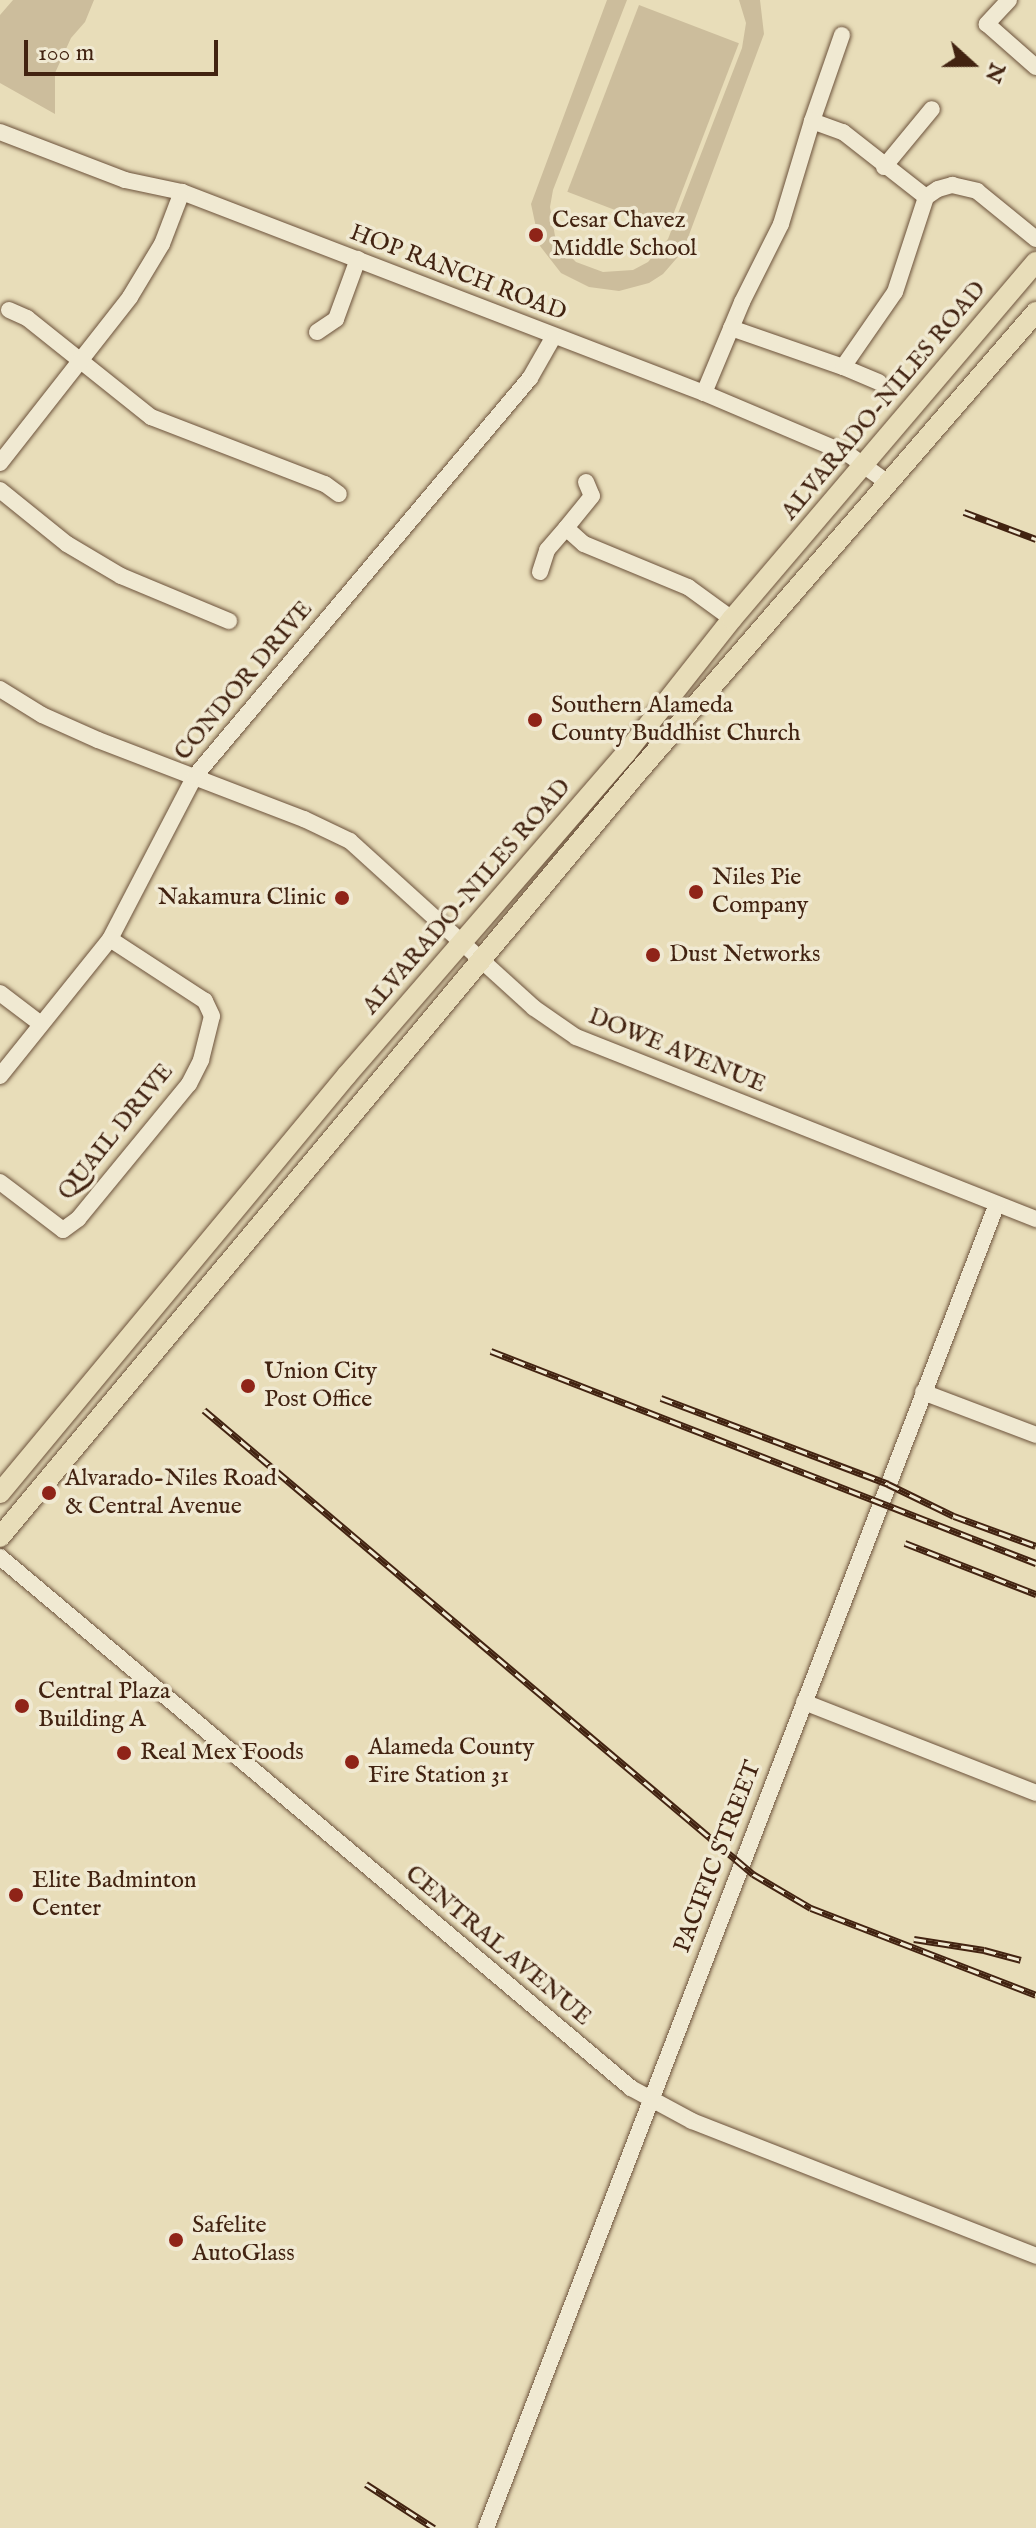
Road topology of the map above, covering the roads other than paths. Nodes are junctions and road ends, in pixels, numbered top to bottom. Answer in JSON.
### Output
{"nodes":[{"id":1,"x":1009,"y":0,"type":"edge"},
{"id":2,"x":842,"y":35,"type":"dead end"},
{"id":3,"x":1036,"y":67,"type":"edge"},
{"id":4,"x":932,"y":109,"type":"dead end"},
{"id":5,"x":812,"y":121,"type":"junction"},
{"id":6,"x":0,"y":132,"type":"edge"},
{"id":7,"x":884,"y":167,"type":"junction"},
{"id":8,"x":182,"y":192,"type":"junction"},
{"id":9,"x":926,"y":197,"type":"junction"},
{"id":10,"x":1036,"y":239,"type":"edge"},
{"id":11,"x":358,"y":259,"type":"junction"},
{"id":12,"x":1036,"y":262,"type":"edge"},
{"id":13,"x":9,"y":310,"type":"dead end"},
{"id":14,"x":1036,"y":312,"type":"edge"},
{"id":15,"x":731,"y":328,"type":"junction"},
{"id":16,"x":317,"y":332,"type":"dead end"},
{"id":17,"x":554,"y":336,"type":"junction"},
{"id":18,"x":80,"y":360,"type":"junction"},
{"id":19,"x":843,"y":367,"type":"junction"},
{"id":20,"x":879,"y":382,"type":"dead end"},
{"id":21,"x":704,"y":393,"type":"junction"},
{"id":22,"x":0,"y":463,"type":"edge"},
{"id":23,"x":865,"y":464,"type":"junction"},
{"id":24,"x":586,"y":482,"type":"dead end"},
{"id":25,"x":888,"y":483,"type":"junction"},
{"id":26,"x":0,"y":490,"type":"edge"},
{"id":27,"x":339,"y":494,"type":"dead end"},
{"id":28,"x":566,"y":528,"type":"junction"},
{"id":29,"x":540,"y":572,"type":"dead end"},
{"id":30,"x":732,"y":619,"type":"junction"},
{"id":31,"x":229,"y":621,"type":"dead end"},
{"id":32,"x":0,"y":689,"type":"edge"},
{"id":33,"x":195,"y":776,"type":"junction"},
{"id":34,"x":110,"y":939,"type":"junction"},
{"id":35,"x":463,"y":942,"type":"junction"},
{"id":36,"x":482,"y":959,"type":"junction"},
{"id":37,"x":0,"y":993,"type":"edge"},
{"id":38,"x":41,"y":1024,"type":"junction"},
{"id":39,"x":0,"y":1076,"type":"edge"},
{"id":40,"x":0,"y":1182,"type":"edge"},
{"id":41,"x":997,"y":1204,"type":"junction"},
{"id":42,"x":1036,"y":1219,"type":"edge"},
{"id":43,"x":923,"y":1392,"type":"junction"},
{"id":44,"x":1036,"y":1435,"type":"edge"},
{"id":45,"x":0,"y":1493,"type":"edge"},
{"id":46,"x":0,"y":1537,"type":"edge"},
{"id":47,"x":0,"y":1557,"type":"edge"},
{"id":48,"x":804,"y":1702,"type":"junction"},
{"id":49,"x":1036,"y":1793,"type":"edge"},
{"id":50,"x":651,"y":2100,"type":"junction"},
{"id":51,"x":1036,"y":2256,"type":"edge"},
{"id":52,"x":486,"y":2528,"type":"edge"}],
"edges":[{"from":1,"to":3,"type":"street"},
{"from":2,"to":5,"type":"street"},
{"from":4,"to":7,"type":"street"},
{"from":5,"to":7,"type":"street"},
{"from":5,"to":15,"type":"street"},
{"from":6,"to":8,"type":"street","name":"HOP RANCH ROAD"},
{"from":7,"to":9,"type":"street"},
{"from":8,"to":11,"type":"street","name":"HOP RANCH ROAD"},
{"from":8,"to":18,"type":"street"},
{"from":9,"to":10,"type":"street"},
{"from":9,"to":19,"type":"street"},
{"from":11,"to":16,"type":"street"},
{"from":11,"to":17,"type":"street","name":"HOP RANCH ROAD"},
{"from":12,"to":23,"type":"main road","name":"ALVARADO-NILES ROAD"},
{"from":13,"to":18,"type":"street"},
{"from":14,"to":25,"type":"main road","name":"ALVARADO-NILES ROAD"},
{"from":15,"to":19,"type":"street"},
{"from":15,"to":21,"type":"street"},
{"from":17,"to":21,"type":"street","name":"HOP RANCH ROAD"},
{"from":17,"to":33,"type":"street","name":"CONDOR DRIVE"},
{"from":18,"to":22,"type":"street"},
{"from":18,"to":27,"type":"street"},
{"from":19,"to":20,"type":"street"},
{"from":21,"to":23,"type":"street","name":"HOP RANCH ROAD"},
{"from":23,"to":25,"type":"street","name":"HOP RANCH ROAD"},
{"from":23,"to":30,"type":"main road","name":"ALVARADO-NILES ROAD"},
{"from":24,"to":28,"type":"street"},
{"from":25,"to":36,"type":"main road","name":"ALVARADO-NILES ROAD"},
{"from":26,"to":31,"type":"street"},
{"from":28,"to":29,"type":"street"},
{"from":28,"to":30,"type":"street"},
{"from":30,"to":35,"type":"main road","name":"ALVARADO-NILES ROAD"},
{"from":32,"to":33,"type":"street","name":"DOWE AVENUE"},
{"from":33,"to":34,"type":"street","name":"CONDOR DRIVE"},
{"from":33,"to":35,"type":"street","name":"DOWE AVENUE"},
{"from":34,"to":38,"type":"street","name":"CONDOR DRIVE"},
{"from":34,"to":40,"type":"street","name":"QUAIL DRIVE"},
{"from":35,"to":36,"type":"street","name":"DOWE AVENUE"},
{"from":35,"to":45,"type":"main road","name":"ALVARADO-NILES ROAD"},
{"from":36,"to":41,"type":"street","name":"DOWE AVENUE"},
{"from":36,"to":46,"type":"main road","name":"ALVARADO-NILES ROAD"},
{"from":37,"to":38,"type":"street"},
{"from":38,"to":39,"type":"street","name":"CONDOR DRIVE"},
{"from":41,"to":42,"type":"street","name":"DOWE AVENUE"},
{"from":41,"to":43,"type":"street","name":"PACIFIC STREET"},
{"from":43,"to":44,"type":"street"},
{"from":43,"to":48,"type":"street","name":"PACIFIC STREET"},
{"from":47,"to":50,"type":"street","name":"CENTRAL AVENUE"},
{"from":48,"to":49,"type":"street"},
{"from":48,"to":50,"type":"street","name":"PACIFIC STREET"},
{"from":50,"to":51,"type":"street","name":"CENTRAL AVENUE"},
{"from":50,"to":52,"type":"street","name":"PACIFIC STREET"}]}
